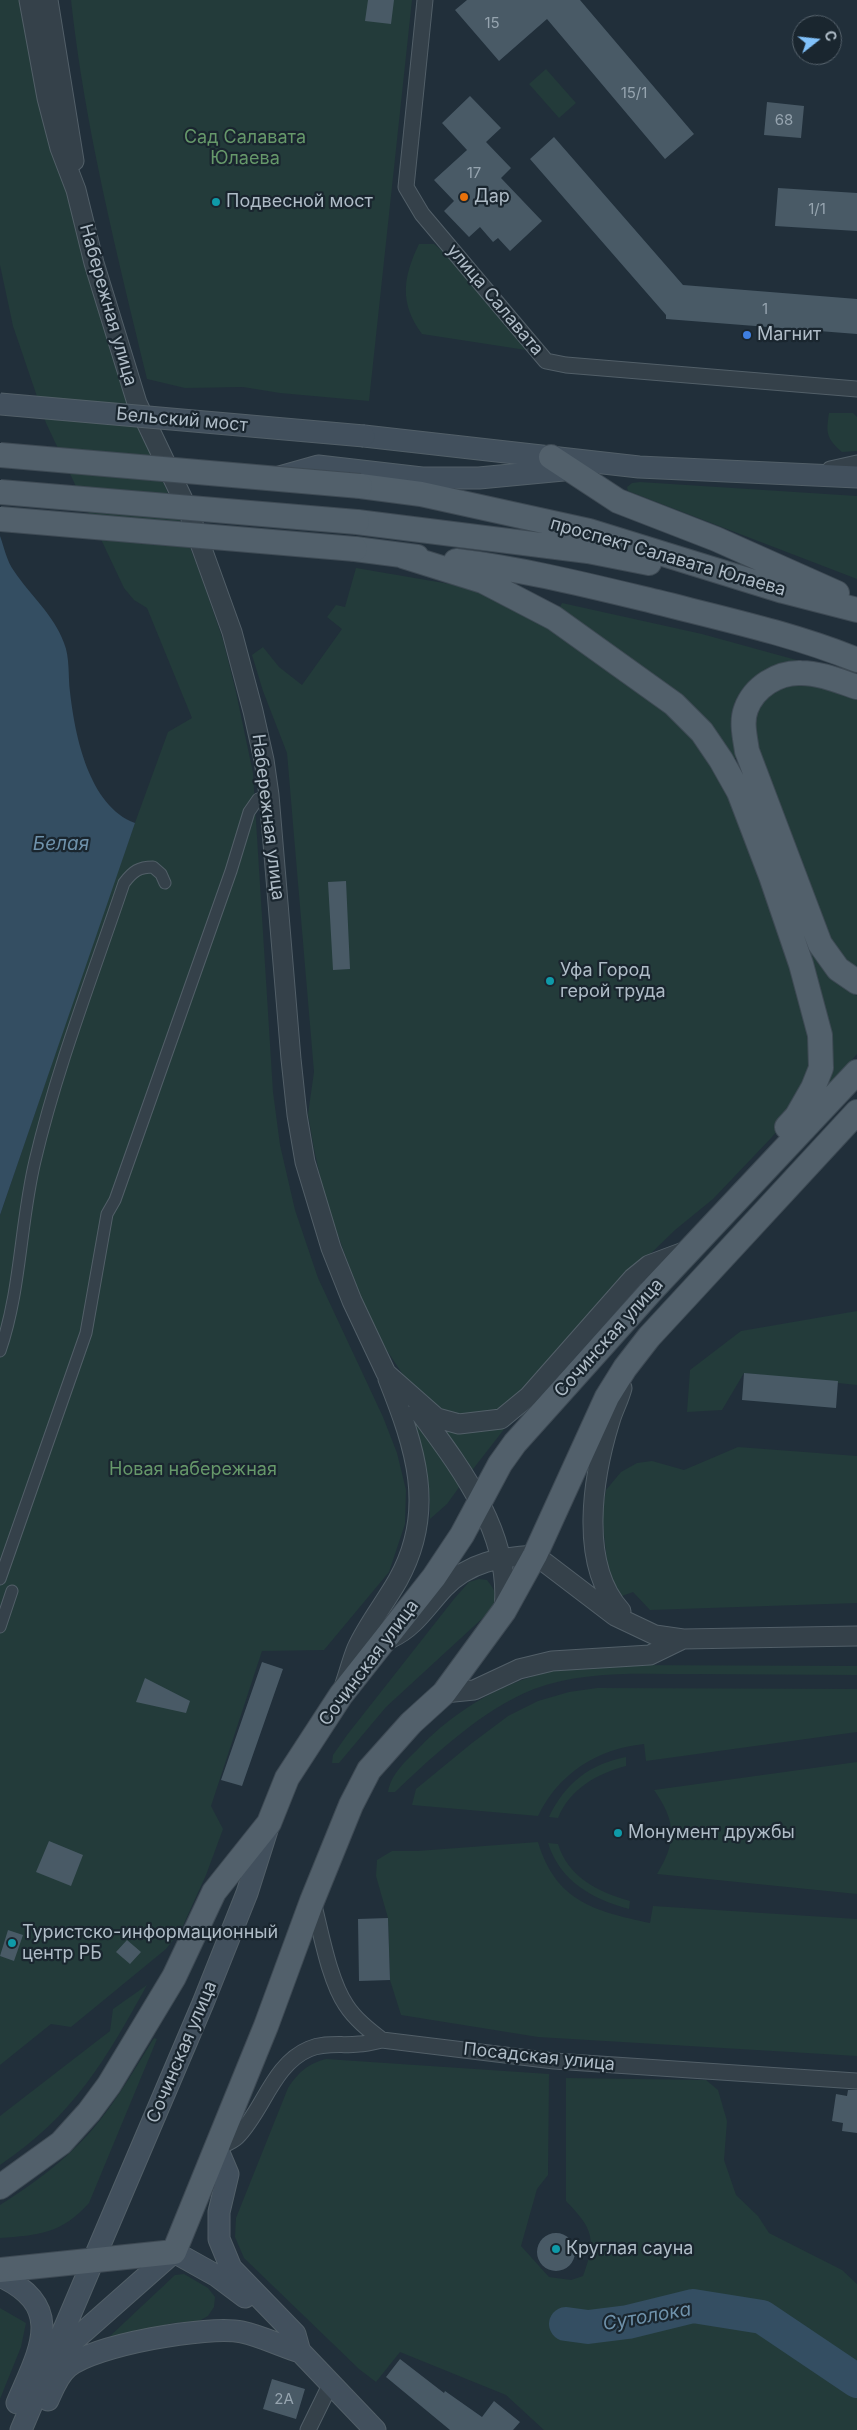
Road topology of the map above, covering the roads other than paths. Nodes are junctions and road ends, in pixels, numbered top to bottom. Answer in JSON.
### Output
{"nodes":[{"id":1,"x":29,"y":0,"type":"edge"},
{"id":2,"x":48,"y":0,"type":"edge"},
{"id":3,"x":425,"y":0,"type":"edge"},
{"id":4,"x":76,"y":190,"type":"junction"},
{"id":5,"x":854,"y":392,"type":"edge"},
{"id":6,"x":0,"y":404,"type":"edge"},
{"id":7,"x":0,"y":455,"type":"edge"},
{"id":8,"x":559,"y":463,"type":"junction"},
{"id":9,"x":856,"y":474,"type":"edge"},
{"id":10,"x":361,"y":478,"type":"junction"},
{"id":11,"x":0,"y":492,"type":"edge"},
{"id":12,"x":0,"y":519,"type":"edge"},
{"id":13,"x":403,"y":556,"type":"junction"},
{"id":14,"x":783,"y":591,"type":"junction"},
{"id":15,"x":857,"y":602,"type":"edge"},
{"id":16,"x":857,"y":610,"type":"edge"},
{"id":17,"x":857,"y":660,"type":"edge"},
{"id":18,"x":857,"y":687,"type":"edge"},
{"id":19,"x":269,"y":794,"type":"junction"},
{"id":20,"x":165,"y":883,"type":"dead end"},
{"id":21,"x":857,"y":982,"type":"edge"},
{"id":22,"x":857,"y":1072,"type":"edge"},
{"id":23,"x":857,"y":1112,"type":"edge"},
{"id":24,"x":732,"y":1204,"type":"junction"},
{"id":25,"x":689,"y":1250,"type":"junction"},
{"id":26,"x":0,"y":1351,"type":"edge"},
{"id":27,"x":624,"y":1368,"type":"junction"},
{"id":28,"x":386,"y":1373,"type":"junction"},
{"id":29,"x":404,"y":1391,"type":"junction"},
{"id":30,"x":479,"y":1500,"type":"junction"},
{"id":31,"x":490,"y":1524,"type":"junction"},
{"id":32,"x":535,"y":1554,"type":"junction"},
{"id":33,"x":500,"y":1557,"type":"junction"},
{"id":34,"x":468,"y":1568,"type":"junction"},
{"id":35,"x":0,"y":1579,"type":"edge"},
{"id":36,"x":0,"y":1586,"type":"edge"},
{"id":37,"x":505,"y":1601,"type":"junction"},
{"id":38,"x":0,"y":1627,"type":"edge"},
{"id":39,"x":857,"y":1636,"type":"edge"},
{"id":40,"x":683,"y":1639,"type":"junction"},
{"id":41,"x":384,"y":1641,"type":"junction"},
{"id":42,"x":444,"y":1693,"type":"junction"},
{"id":43,"x":342,"y":1695,"type":"junction"},
{"id":44,"x":269,"y":1823,"type":"junction"},
{"id":45,"x":312,"y":1901,"type":"junction"},
{"id":46,"x":382,"y":2040,"type":"junction"},
{"id":47,"x":857,"y":2081,"type":"edge"},
{"id":48,"x":217,"y":2148,"type":"junction"},
{"id":49,"x":0,"y":2187,"type":"edge"},
{"id":50,"x":174,"y":2252,"type":"junction"},
{"id":51,"x":92,"y":2259,"type":"junction"},
{"id":52,"x":0,"y":2270,"type":"edge"},
{"id":53,"x":0,"y":2276,"type":"edge"},
{"id":54,"x":300,"y":2352,"type":"junction"},
{"id":55,"x":52,"y":2360,"type":"junction"},
{"id":56,"x":331,"y":2383,"type":"junction"},
{"id":57,"x":6,"y":2430,"type":"edge"},
{"id":58,"x":21,"y":2430,"type":"edge"},
{"id":59,"x":35,"y":2430,"type":"edge"},
{"id":60,"x":308,"y":2430,"type":"edge"},
{"id":61,"x":375,"y":2430,"type":"edge"}],
"edges":[{"from":1,"to":4,"type":"street","name":"Набережная улица"},
{"from":2,"to":4,"type":"street","name":"Набережная улица"},
{"from":3,"to":5,"type":"street","name":"улица Салавата"},
{"from":4,"to":19,"type":"street","name":"Набережная улица"},
{"from":6,"to":8,"type":"main road","name":"Бельский мост","bridge":true},
{"from":7,"to":10,"type":"main road","bridge":true},
{"from":8,"to":9,"type":"main road"},
{"from":8,"to":10,"type":"main road"},
{"from":8,"to":15,"type":"main road"},
{"from":10,"to":14,"type":"main road","name":"проспект Салавата Юлаева"},
{"from":11,"to":14,"type":"main road","bridge":true},
{"from":12,"to":13,"type":"main road","bridge":true},
{"from":13,"to":17,"type":"main road"},
{"from":13,"to":24,"type":"main road"},
{"from":14,"to":16,"type":"main road","name":"проспект Салавата Юлаева"},
{"from":18,"to":21,"type":"main road"},
{"from":19,"to":28,"type":"street","name":"Набережная улица"},
{"from":19,"to":35,"type":"street"},
{"from":20,"to":26,"type":"street"},
{"from":22,"to":24,"type":"main road","name":"Сочинская улица"},
{"from":23,"to":27,"type":"main road","name":"Сочинская улица"},
{"from":24,"to":25,"type":"main road","name":"Сочинская улица"},
{"from":25,"to":29,"type":"street"},
{"from":25,"to":30,"type":"main road","name":"Сочинская улица"},
{"from":27,"to":32,"type":"main road","name":"Сочинская улица"},
{"from":27,"to":40,"type":"street"},
{"from":28,"to":29,"type":"street","name":"Набережная улица"},
{"from":28,"to":43,"type":"street"},
{"from":29,"to":30,"type":"street"},
{"from":30,"to":31,"type":"street"},
{"from":30,"to":41,"type":"main road","name":"Сочинская улица"},
{"from":31,"to":32,"type":"street"},
{"from":31,"to":33,"type":"street"},
{"from":32,"to":33,"type":"street"},
{"from":32,"to":37,"type":"main road","name":"Сочинская улица"},
{"from":32,"to":40,"type":"street"},
{"from":33,"to":34,"type":"street"},
{"from":33,"to":37,"type":"street"},
{"from":34,"to":37,"type":"street"},
{"from":34,"to":41,"type":"street"},
{"from":36,"to":38,"type":"street"},
{"from":37,"to":42,"type":"main road","name":"Сочинская улица"},
{"from":39,"to":40,"type":"street"},
{"from":40,"to":42,"type":"street"},
{"from":41,"to":43,"type":"main road","name":"Сочинская улица"},
{"from":42,"to":45,"type":"main road","name":"Сочинская улица"},
{"from":43,"to":44,"type":"main road","name":"Сочинская улица"},
{"from":44,"to":49,"type":"main road"},
{"from":44,"to":51,"type":"main road","name":"Сочинская улица"},
{"from":45,"to":46,"type":"street"},
{"from":45,"to":48,"type":"main road","name":"Сочинская улица"},
{"from":46,"to":47,"type":"street","name":"Посадская улица"},
{"from":46,"to":48,"type":"street","name":"Посадская улица"},
{"from":48,"to":50,"type":"main road","name":"Сочинская улица"},
{"from":48,"to":54,"type":"main road"},
{"from":50,"to":51,"type":"main road"},
{"from":50,"to":54,"type":"main road"},
{"from":50,"to":55,"type":"main road","name":"Сочинская улица"},
{"from":51,"to":52,"type":"main road"},
{"from":51,"to":55,"type":"main road","name":"Сочинская улица"},
{"from":53,"to":57,"type":"main road"},
{"from":54,"to":56,"type":"main road"},
{"from":54,"to":59,"type":"main road"},
{"from":55,"to":58,"type":"main road","name":"Сочинская улица"},
{"from":56,"to":60,"type":"street"},
{"from":56,"to":61,"type":"main road"}]}
